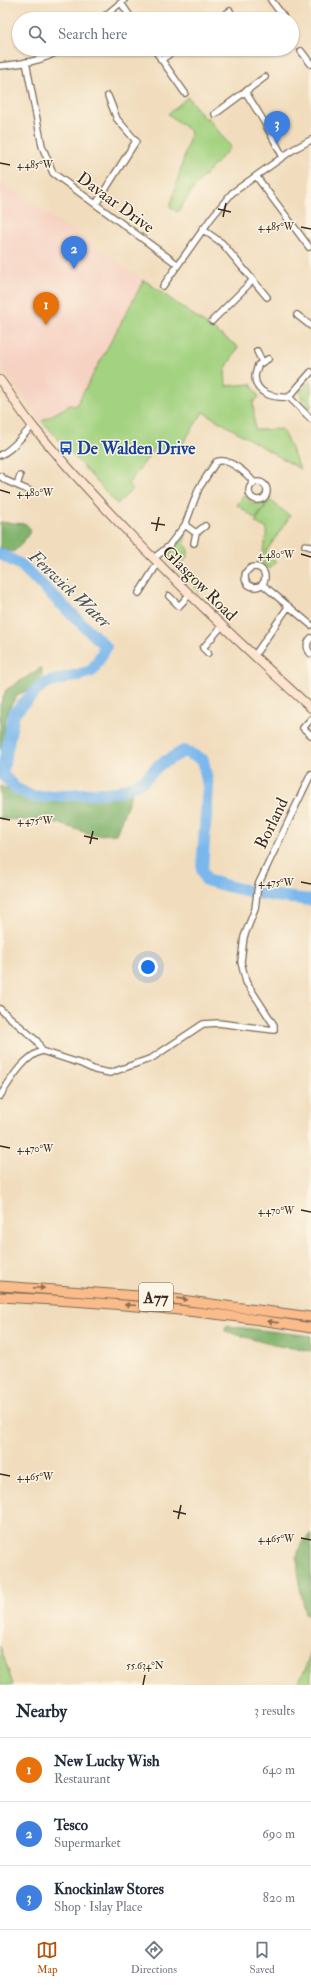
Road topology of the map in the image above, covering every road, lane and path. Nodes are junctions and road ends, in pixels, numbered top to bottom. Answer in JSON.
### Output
{"nodes":[{"id":1,"x":271,"y":0,"type":"edge"},
{"id":2,"x":123,"y":1,"type":"edge"},
{"id":3,"x":110,"y":12,"type":"edge"},
{"id":4,"x":128,"y":12,"type":"edge"},
{"id":5,"x":280,"y":12,"type":"edge"},
{"id":6,"x":301,"y":51,"type":"dead end"},
{"id":7,"x":46,"y":56,"type":"edge"},
{"id":8,"x":159,"y":56,"type":"edge"},
{"id":9,"x":167,"y":56,"type":"edge"},
{"id":10,"x":162,"y":60,"type":"junction"},
{"id":11,"x":26,"y":62,"type":"junction"},
{"id":12,"x":311,"y":64,"type":"edge"},
{"id":13,"x":0,"y":66,"type":"edge"},
{"id":14,"x":265,"y":77,"type":"dead end"},
{"id":15,"x":245,"y":92,"type":"junction"},
{"id":16,"x":185,"y":93,"type":"dead end"},
{"id":17,"x":108,"y":96,"type":"dead end"},
{"id":18,"x":215,"y":114,"type":"dead end"},
{"id":19,"x":311,"y":140,"type":"edge"},
{"id":20,"x":283,"y":157,"type":"junction"},
{"id":21,"x":256,"y":176,"type":"junction"},
{"id":22,"x":96,"y":204,"type":"junction"},
{"id":23,"x":202,"y":230,"type":"junction"},
{"id":24,"x":310,"y":247,"type":"dead end"},
{"id":25,"x":177,"y":264,"type":"junction"},
{"id":26,"x":253,"y":280,"type":"junction"},
{"id":27,"x":163,"y":286,"type":"dead end"},
{"id":28,"x":267,"y":297,"type":"dead end"},
{"id":29,"x":297,"y":315,"type":"dead end"},
{"id":30,"x":212,"y":321,"type":"dead end"},
{"id":31,"x":310,"y":323,"type":"edge"},
{"id":32,"x":257,"y":352,"type":"dead end"},
{"id":33,"x":311,"y":372,"type":"edge"},
{"id":34,"x":0,"y":380,"type":"edge"},
{"id":35,"x":289,"y":397,"type":"junction"},
{"id":36,"x":311,"y":419,"type":"edge"},
{"id":37,"x":33,"y":426,"type":"junction"},
{"id":38,"x":0,"y":455,"type":"edge"},
{"id":39,"x":0,"y":476,"type":"edge"},
{"id":40,"x":20,"y":476,"type":"dead end"},
{"id":41,"x":254,"y":483,"type":"dead end"},
{"id":42,"x":17,"y":485,"type":"junction"},
{"id":43,"x":30,"y":491,"type":"dead end"},
{"id":44,"x":185,"y":525,"type":"junction"},
{"id":45,"x":205,"y":526,"type":"dead end"},
{"id":46,"x":196,"y":533,"type":"junction"},
{"id":47,"x":194,"y":543,"type":"dead end"},
{"id":48,"x":305,"y":545,"type":"dead end"},
{"id":49,"x":311,"y":547,"type":"edge"},
{"id":50,"x":156,"y":560,"type":"junction"},
{"id":51,"x":262,"y":584,"type":"dead end"},
{"id":52,"x":139,"y":593,"type":"dead end"},
{"id":53,"x":190,"y":594,"type":"junction"},
{"id":54,"x":169,"y":596,"type":"dead end"},
{"id":55,"x":288,"y":607,"type":"junction"},
{"id":56,"x":311,"y":625,"type":"edge"},
{"id":57,"x":222,"y":626,"type":"junction"},
{"id":58,"x":311,"y":638,"type":"edge"},
{"id":59,"x":208,"y":652,"type":"dead end"},
{"id":60,"x":311,"y":654,"type":"edge"},
{"id":61,"x":254,"y":656,"type":"junction"},
{"id":62,"x":311,"y":708,"type":"edge"},
{"id":63,"x":311,"y":719,"type":"edge"},
{"id":64,"x":311,"y":735,"type":"edge"},
{"id":65,"x":311,"y":774,"type":"edge"},
{"id":66,"x":0,"y":1009,"type":"edge"},
{"id":67,"x":42,"y":1051,"type":"junction"},
{"id":68,"x":0,"y":1096,"type":"edge"},
{"id":69,"x":0,"y":1286,"type":"edge"},
{"id":70,"x":0,"y":1297,"type":"edge"},
{"id":71,"x":311,"y":1317,"type":"edge"},
{"id":72,"x":311,"y":1328,"type":"edge"}],
"edges":[{"from":1,"to":5,"type":"street"},
{"from":2,"to":3,"type":"street"},
{"from":2,"to":4,"type":"street"},
{"from":6,"to":12,"type":"street"},
{"from":7,"to":11,"type":"street"},
{"from":8,"to":10,"type":"street"},
{"from":9,"to":10,"type":"street"},
{"from":10,"to":16,"type":"street"},
{"from":11,"to":13,"type":"street"},
{"from":11,"to":22,"type":"street","name":"Davaar Drive"},
{"from":14,"to":15,"type":"street"},
{"from":15,"to":18,"type":"street"},
{"from":15,"to":20,"type":"street"},
{"from":17,"to":22,"type":"street"},
{"from":19,"to":20,"type":"street"},
{"from":20,"to":21,"type":"street"},
{"from":21,"to":23,"type":"street"},
{"from":21,"to":24,"type":"street"},
{"from":22,"to":25,"type":"street","name":"Davaar Drive"},
{"from":23,"to":25,"type":"street"},
{"from":23,"to":26,"type":"street"},
{"from":25,"to":27,"type":"street"},
{"from":26,"to":28,"type":"street"},
{"from":26,"to":30,"type":"street"},
{"from":29,"to":31,"type":"street"},
{"from":32,"to":35,"type":"street"},
{"from":33,"to":35,"type":"street"},
{"from":34,"to":37,"type":"main road","name":"Glasgow Road"},
{"from":35,"to":36,"type":"street"},
{"from":37,"to":38,"type":"street"},
{"from":37,"to":50,"type":"main road","name":"Glasgow Road"},
{"from":39,"to":42,"type":"street"},
{"from":40,"to":42,"type":"street"},
{"from":41,"to":44,"type":"street"},
{"from":42,"to":43,"type":"street"},
{"from":44,"to":46,"type":"street"},
{"from":44,"to":50,"type":"street"},
{"from":45,"to":46,"type":"street"},
{"from":46,"to":47,"type":"street"},
{"from":48,"to":49,"type":"street"},
{"from":50,"to":52,"type":"street"},
{"from":50,"to":53,"type":"main road","name":"Glasgow Road"},
{"from":51,"to":55,"type":"street"},
{"from":53,"to":54,"type":"street"},
{"from":53,"to":57,"type":"main road","name":"Glasgow Road"},
{"from":55,"to":56,"type":"street"},
{"from":55,"to":61,"type":"street"},
{"from":57,"to":59,"type":"street"},
{"from":57,"to":61,"type":"main road","name":"Glasgow Road"},
{"from":58,"to":60,"type":"street"},
{"from":61,"to":62,"type":"main road","name":"Glasgow Road"},
{"from":63,"to":64,"type":"street"},
{"from":65,"to":67,"type":"street","name":"Borland"},
{"from":66,"to":67,"type":"street"},
{"from":67,"to":68,"type":"street"},
{"from":69,"to":71,"type":"highway","number":"A77","one_way":true},
{"from":72,"to":70,"type":"highway","number":"A77","one_way":true}]}
